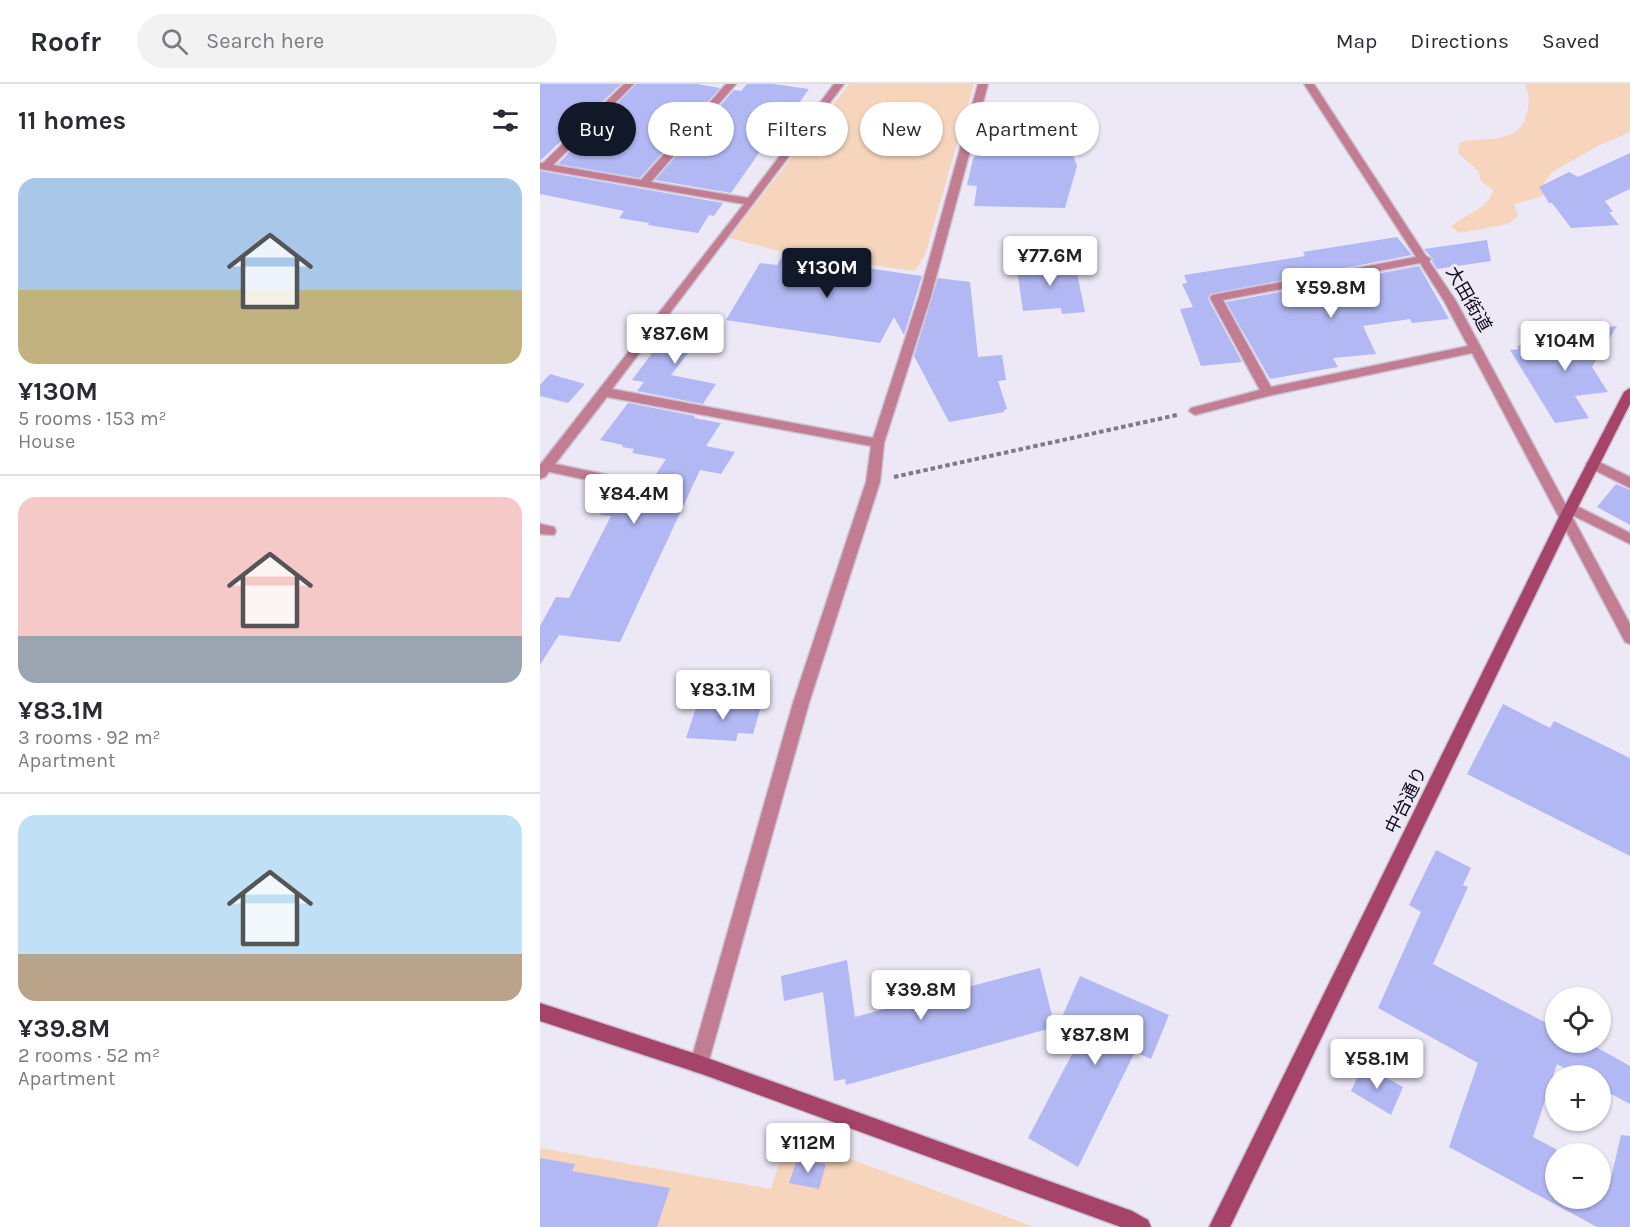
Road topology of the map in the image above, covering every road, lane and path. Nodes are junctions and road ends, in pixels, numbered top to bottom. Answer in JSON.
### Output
{"nodes":[{"id":1,"x":629,"y":84,"type":"edge"},
{"id":2,"x":731,"y":84,"type":"edge"},
{"id":3,"x":839,"y":84,"type":"edge"},
{"id":4,"x":983,"y":84,"type":"edge"},
{"id":5,"x":1309,"y":84,"type":"edge"},
{"id":6,"x":542,"y":167,"type":"edge"},
{"id":7,"x":644,"y":183,"type":"junction"},
{"id":8,"x":751,"y":202,"type":"junction"},
{"id":9,"x":1425,"y":259,"type":"junction"},
{"id":10,"x":1477,"y":348,"type":"junction"},
{"id":11,"x":604,"y":392,"type":"junction"},
{"id":12,"x":1268,"y":392,"type":"junction"},
{"id":13,"x":1630,"y":392,"type":"edge"},
{"id":14,"x":1195,"y":411,"type":"joint"},
{"id":15,"x":878,"y":443,"type":"junction"},
{"id":16,"x":1593,"y":464,"type":"junction"},
{"id":17,"x":543,"y":471,"type":"edge"},
{"id":18,"x":873,"y":482,"type":"junction"},
{"id":19,"x":1630,"y":483,"type":"edge"},
{"id":20,"x":670,"y":493,"type":"dead end"},
{"id":21,"x":1568,"y":513,"type":"junction"},
{"id":22,"x":1630,"y":539,"type":"edge"},
{"id":23,"x":1630,"y":638,"type":"edge"},
{"id":24,"x":540,"y":1012,"type":"edge"},
{"id":25,"x":699,"y":1064,"type":"junction"},
{"id":26,"x":1141,"y":1227,"type":"edge"},
{"id":27,"x":1219,"y":1227,"type":"edge"}],
"edges":[{"from":1,"to":6,"type":"street"},
{"from":2,"to":7,"type":"street"},
{"from":3,"to":8,"type":"street"},
{"from":4,"to":15,"type":"street"},
{"from":5,"to":9,"type":"street","name":"大田街道"},
{"from":6,"to":7,"type":"street"},
{"from":7,"to":8,"type":"street"},
{"from":8,"to":11,"type":"street"},
{"from":9,"to":10,"type":"street","name":"大田街道"},
{"from":9,"to":12,"type":"street"},
{"from":10,"to":12,"type":"street"},
{"from":10,"to":21,"type":"street","name":"大田街道"},
{"from":11,"to":15,"type":"street"},
{"from":11,"to":17,"type":"street"},
{"from":12,"to":14,"type":"street"},
{"from":13,"to":16,"type":"street","name":"中台通り"},
{"from":14,"to":18,"type":"path"},
{"from":15,"to":18,"type":"street"},
{"from":16,"to":19,"type":"street"},
{"from":16,"to":21,"type":"street","name":"中台通り"},
{"from":17,"to":20,"type":"street"},
{"from":18,"to":25,"type":"street"},
{"from":21,"to":22,"type":"street"},
{"from":21,"to":23,"type":"street","name":"大田街道"},
{"from":21,"to":27,"type":"street","name":"中台通り"},
{"from":24,"to":25,"type":"street"},
{"from":25,"to":26,"type":"street"}]}
